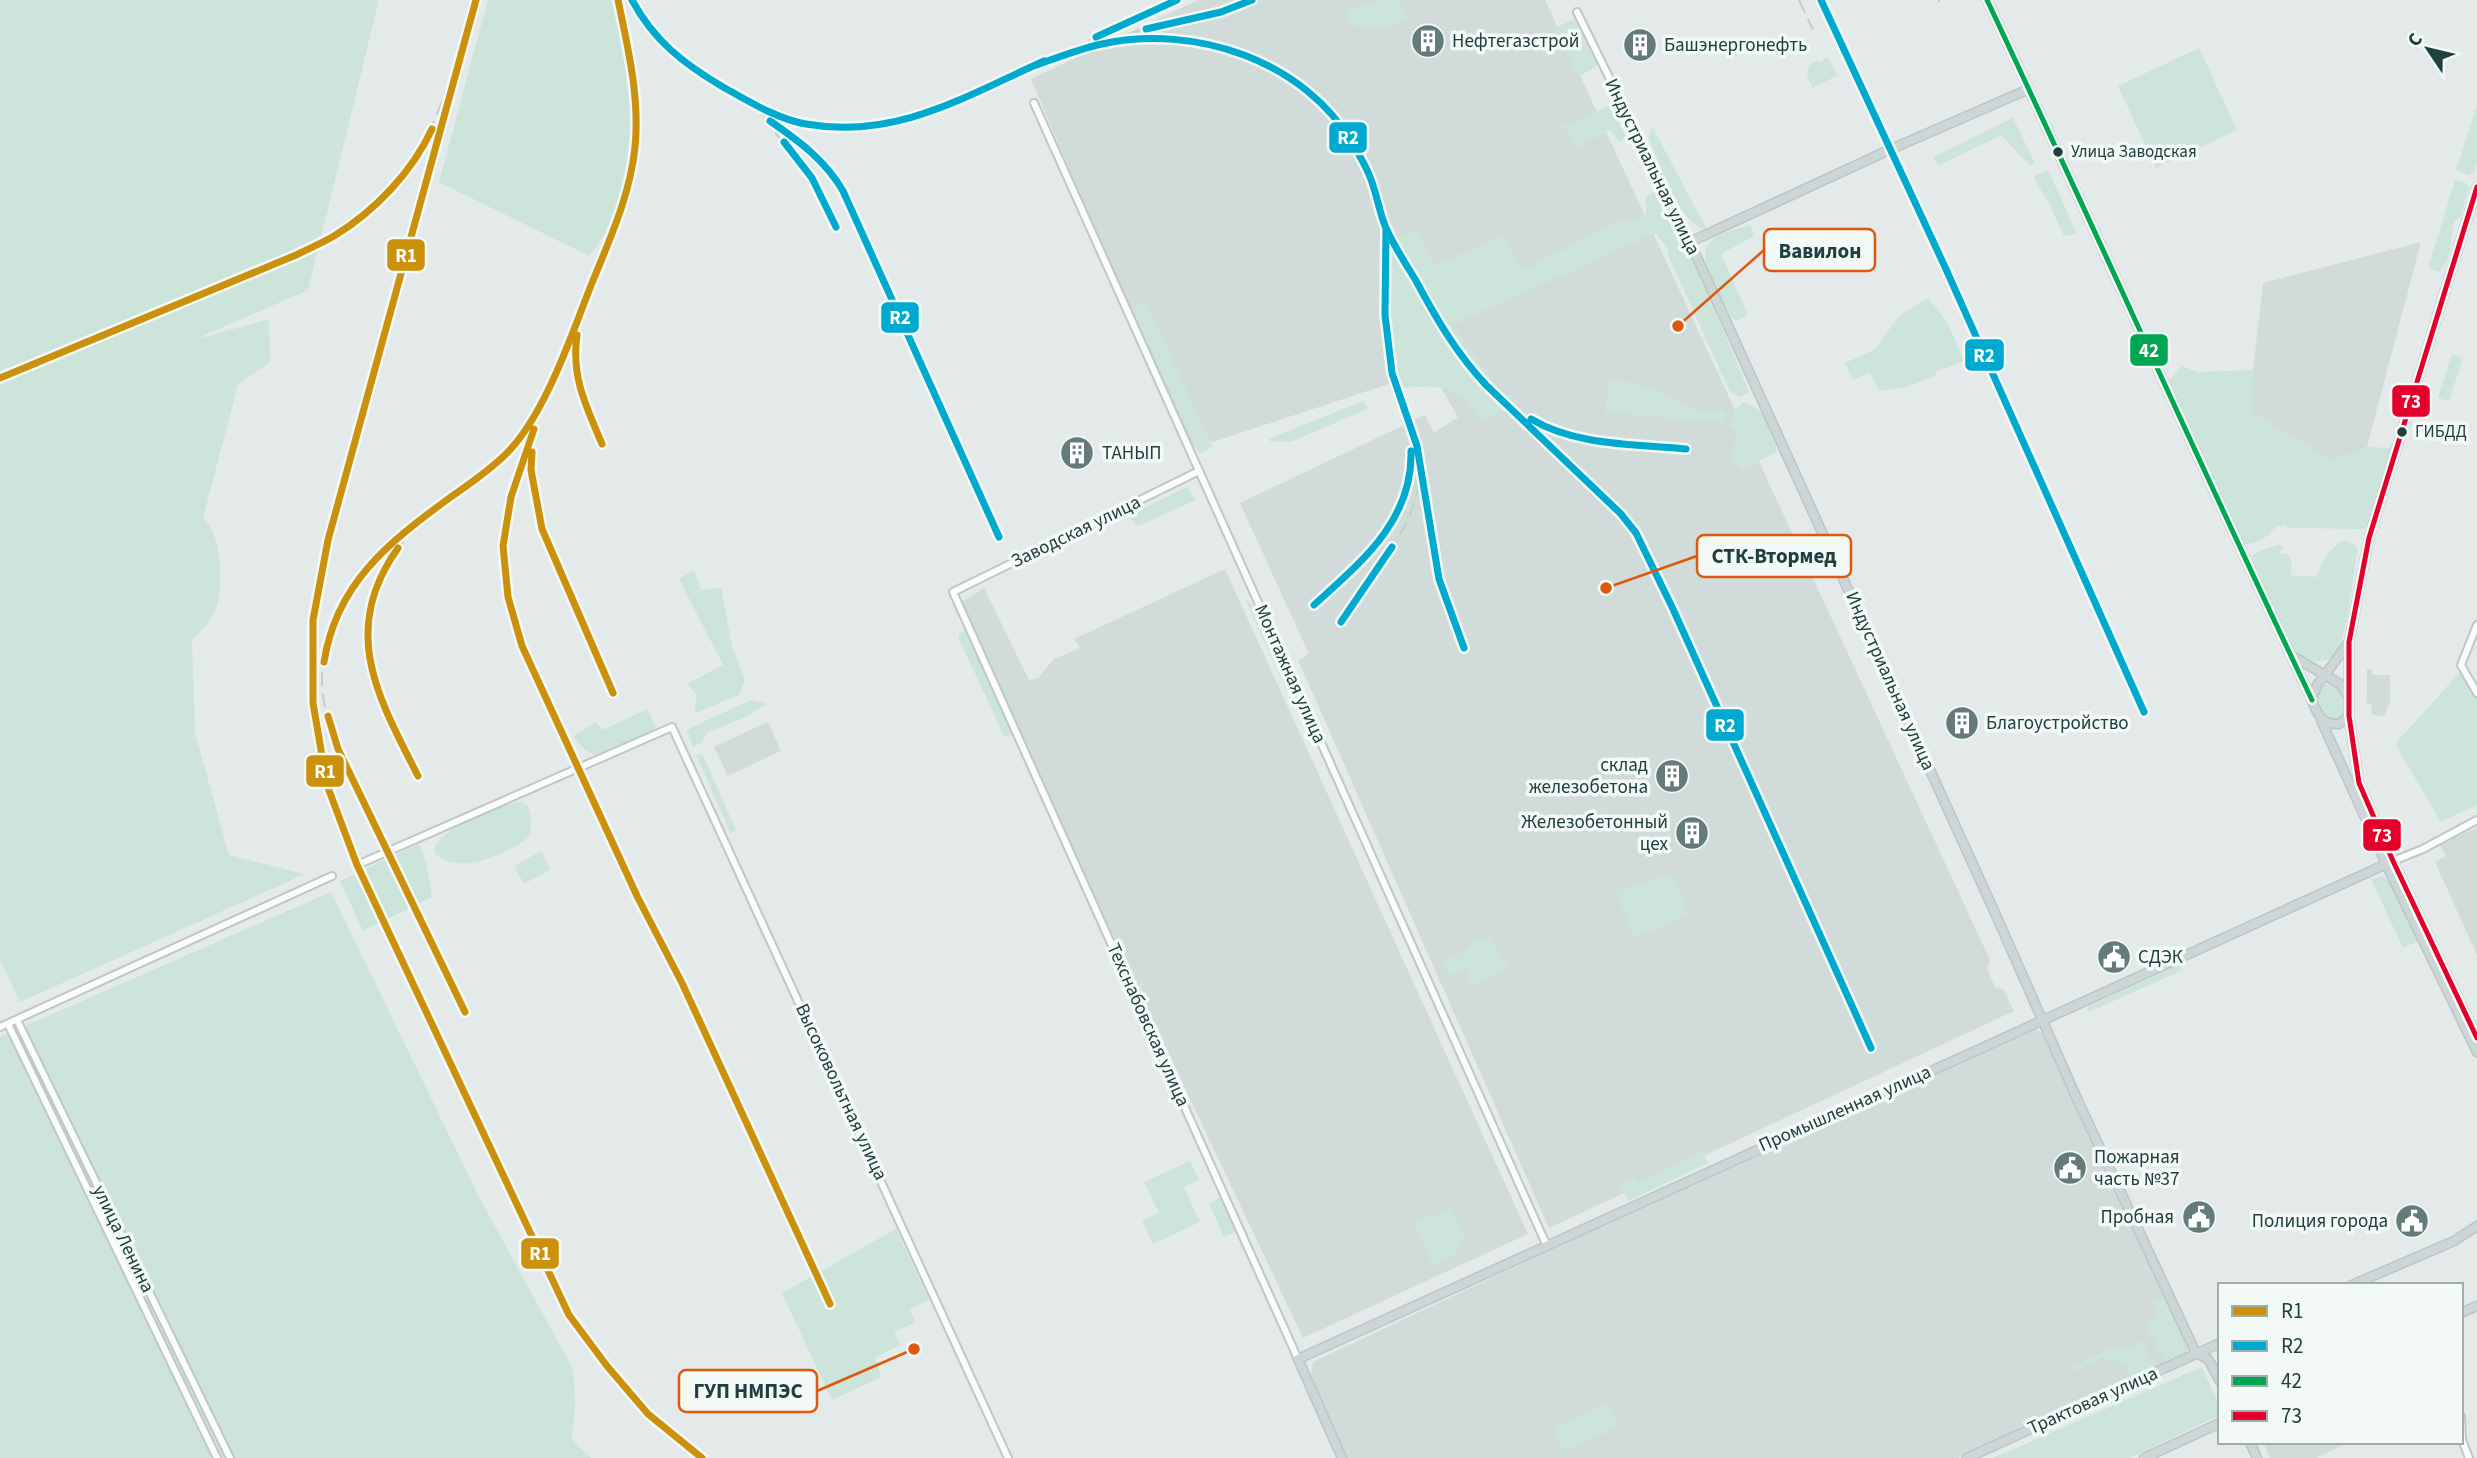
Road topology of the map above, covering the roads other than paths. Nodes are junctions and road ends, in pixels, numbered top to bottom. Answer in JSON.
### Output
{"nodes":[{"id":1,"x":1987,"y":0,"type":"edge"},
{"id":2,"x":1577,"y":12,"type":"dead end"},
{"id":3,"x":2029,"y":89,"type":"junction"},
{"id":4,"x":1034,"y":103,"type":"dead end"},
{"id":5,"x":2477,"y":187,"type":"edge"},
{"id":6,"x":2473,"y":214,"type":"edge"},
{"id":7,"x":1690,"y":242,"type":"junction"},
{"id":8,"x":1199,"y":471,"type":"junction"},
{"id":9,"x":953,"y":592,"type":"joint"},
{"id":10,"x":2477,"y":625,"type":"edge"},
{"id":11,"x":2349,"y":642,"type":"junction"},
{"id":12,"x":2290,"y":654,"type":"junction"},
{"id":13,"x":2325,"y":675,"type":"junction"},
{"id":14,"x":2477,"y":693,"type":"edge"},
{"id":15,"x":2349,"y":698,"type":"junction"},
{"id":16,"x":2312,"y":700,"type":"junction"},
{"id":17,"x":2349,"y":716,"type":"junction"},
{"id":18,"x":2321,"y":720,"type":"junction"},
{"id":19,"x":2477,"y":820,"type":"edge"},
{"id":20,"x":2389,"y":862,"type":"junction"},
{"id":21,"x":357,"y":865,"type":"dead end"},
{"id":22,"x":332,"y":876,"type":"dead end"},
{"id":23,"x":17,"y":1020,"type":"junction"},
{"id":24,"x":2044,"y":1020,"type":"junction"},
{"id":25,"x":8,"y":1024,"type":"junction"},
{"id":26,"x":0,"y":1027,"type":"edge"},
{"id":27,"x":2477,"y":1038,"type":"edge"},
{"id":28,"x":2477,"y":1052,"type":"edge"},
{"id":29,"x":2477,"y":1226,"type":"edge"},
{"id":30,"x":1546,"y":1244,"type":"junction"},
{"id":31,"x":2357,"y":1283,"type":"edge"},
{"id":32,"x":2218,"y":1344,"type":"edge"},
{"id":33,"x":2196,"y":1353,"type":"junction"},
{"id":34,"x":1298,"y":1359,"type":"junction"},
{"id":35,"x":2218,"y":1377,"type":"edge"},
{"id":36,"x":2218,"y":1424,"type":"edge"},
{"id":37,"x":217,"y":1458,"type":"edge"},
{"id":38,"x":230,"y":1458,"type":"edge"},
{"id":39,"x":1008,"y":1458,"type":"edge"},
{"id":40,"x":1342,"y":1458,"type":"edge"},
{"id":41,"x":1967,"y":1458,"type":"edge"},
{"id":42,"x":2144,"y":1458,"type":"edge"}],
"edges":[{"from":1,"to":3,"type":"main road"},
{"from":2,"to":7,"type":"street","name":"Индустриальная улица"},
{"from":3,"to":7,"type":"main road"},
{"from":3,"to":12,"type":"main road"},
{"from":4,"to":8,"type":"street","name":"Монтажная улица"},
{"from":5,"to":6,"type":"main road"},
{"from":6,"to":11,"type":"main road"},
{"from":7,"to":24,"type":"main road","name":"Индустриальная улица"},
{"from":8,"to":9,"type":"street","name":"Заводская улица"},
{"from":8,"to":30,"type":"street","name":"Монтажная улица"},
{"from":9,"to":34,"type":"street","name":"Техснабовская улица"},
{"from":10,"to":14,"type":"street"},
{"from":11,"to":13,"type":"main road"},
{"from":11,"to":15,"type":"main road"},
{"from":12,"to":13,"type":"main road"},
{"from":12,"to":16,"type":"main road"},
{"from":13,"to":15,"type":"main road"},
{"from":13,"to":16,"type":"main road"},
{"from":15,"to":17,"type":"main road"},
{"from":16,"to":18,"type":"main road"},
{"from":17,"to":18,"type":"main road"},
{"from":17,"to":20,"type":"main road"},
{"from":18,"to":20,"type":"main road"},
{"from":19,"to":20,"type":"street"},
{"from":20,"to":24,"type":"main road","name":"Промышленная улица"},
{"from":20,"to":27,"type":"main road"},
{"from":20,"to":28,"type":"main road"},
{"from":21,"to":39,"type":"street","name":"Высоковольтная улица"},
{"from":22,"to":23,"type":"street"},
{"from":23,"to":25,"type":"street"},
{"from":23,"to":38,"type":"street","name":"улица Ленина"},
{"from":24,"to":30,"type":"main road","name":"Промышленная улица"},
{"from":24,"to":33,"type":"main road","name":"Индустриальная улица"},
{"from":25,"to":26,"type":"street"},
{"from":25,"to":37,"type":"street","name":"улица Ленина"},
{"from":29,"to":31,"type":"main road"},
{"from":30,"to":34,"type":"main road","name":"Промышленная улица"},
{"from":32,"to":33,"type":"main road","name":"Трактовая улица"},
{"from":33,"to":35,"type":"main road","name":"Индустриальная улица"},
{"from":33,"to":41,"type":"main road","name":"Трактовая улица"},
{"from":34,"to":40,"type":"main road","name":"Техснабовская улица"},
{"from":36,"to":42,"type":"main road"}]}
